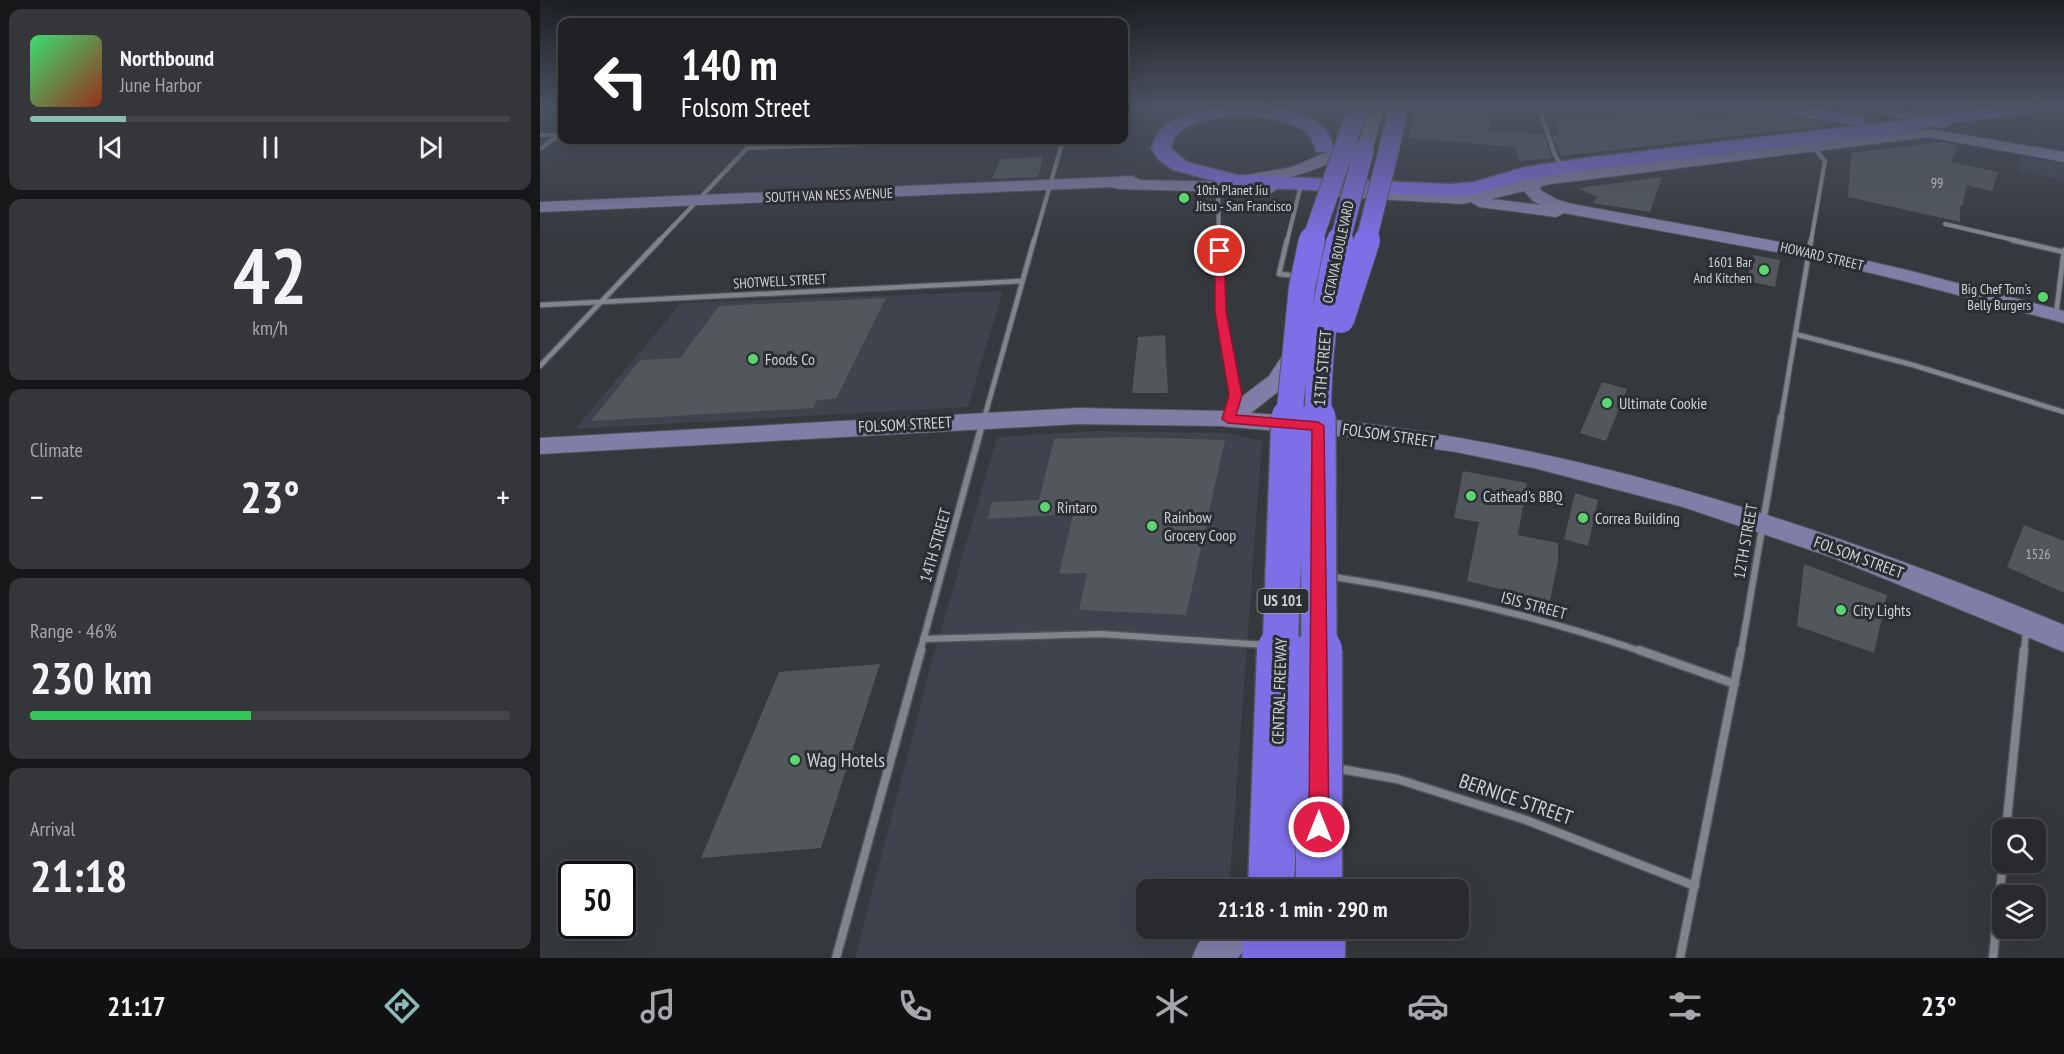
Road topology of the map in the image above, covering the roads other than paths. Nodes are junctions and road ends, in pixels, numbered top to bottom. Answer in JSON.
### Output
{"nodes":[{"id":1,"x":745,"y":150,"type":"edge"},
{"id":2,"x":1060,"y":150,"type":"edge"},
{"id":3,"x":1162,"y":150,"type":"edge"},
{"id":4,"x":1322,"y":150,"type":"edge"},
{"id":5,"x":1343,"y":150,"type":"edge"},
{"id":6,"x":1368,"y":150,"type":"edge"},
{"id":7,"x":1382,"y":150,"type":"edge"},
{"id":8,"x":1553,"y":150,"type":"edge"},
{"id":9,"x":1716,"y":150,"type":"edge"},
{"id":10,"x":1737,"y":150,"type":"edge"},
{"id":11,"x":1819,"y":150,"type":"edge"},
{"id":12,"x":2032,"y":150,"type":"edge"},
{"id":13,"x":2034,"y":150,"type":"edge"},
{"id":14,"x":1341,"y":151,"type":"joint"},
{"id":15,"x":2038,"y":151,"type":"junction"},
{"id":16,"x":2064,"y":157,"type":"edge"},
{"id":17,"x":1363,"y":161,"type":"junction"},
{"id":18,"x":1578,"y":170,"type":"junction"},
{"id":19,"x":1534,"y":182,"type":"junction"},
{"id":20,"x":1228,"y":183,"type":"junction"},
{"id":21,"x":1049,"y":186,"type":"junction"},
{"id":22,"x":1328,"y":187,"type":"junction"},
{"id":23,"x":1354,"y":188,"type":"junction"},
{"id":24,"x":1300,"y":189,"type":"junction"},
{"id":25,"x":1434,"y":193,"type":"junction"},
{"id":26,"x":697,"y":200,"type":"junction"},
{"id":27,"x":540,"y":207,"type":"edge"},
{"id":28,"x":1577,"y":211,"type":"junction"},
{"id":29,"x":1946,"y":224,"type":"dead end"},
{"id":30,"x":2064,"y":251,"type":"edge"},
{"id":31,"x":1809,"y":253,"type":"junction"},
{"id":32,"x":1022,"y":281,"type":"junction"},
{"id":33,"x":1301,"y":295,"type":"junction"},
{"id":34,"x":601,"y":302,"type":"junction"},
{"id":35,"x":540,"y":304,"type":"edge"},
{"id":36,"x":2060,"y":316,"type":"edge"},
{"id":37,"x":1795,"y":334,"type":"junction"},
{"id":38,"x":1294,"y":355,"type":"junction"},
{"id":39,"x":540,"y":366,"type":"edge"},
{"id":40,"x":2064,"y":412,"type":"edge"},
{"id":41,"x":1307,"y":417,"type":"junction"},
{"id":42,"x":1228,"y":419,"type":"junction"},
{"id":43,"x":983,"y":420,"type":"junction"},
{"id":44,"x":540,"y":446,"type":"edge"},
{"id":45,"x":1763,"y":523,"type":"junction"},
{"id":46,"x":1319,"y":575,"type":"junction"},
{"id":47,"x":2026,"y":622,"type":"junction"},
{"id":48,"x":923,"y":639,"type":"junction"},
{"id":49,"x":2064,"y":639,"type":"edge"},
{"id":50,"x":1278,"y":646,"type":"junction"},
{"id":51,"x":1735,"y":684,"type":"junction"},
{"id":52,"x":1319,"y":765,"type":"junction"},
{"id":53,"x":2007,"y":819,"type":"edge"},
{"id":54,"x":2002,"y":873,"type":"edge"},
{"id":55,"x":1269,"y":879,"type":"edge"},
{"id":56,"x":1269,"y":879,"type":"edge"},
{"id":57,"x":1319,"y":879,"type":"edge"},
{"id":58,"x":1319,"y":879,"type":"edge"},
{"id":59,"x":1695,"y":886,"type":"junction"},
{"id":60,"x":1227,"y":939,"type":"edge"},
{"id":61,"x":1267,"y":939,"type":"edge"},
{"id":62,"x":1319,"y":939,"type":"edge"},
{"id":63,"x":836,"y":958,"type":"edge"},
{"id":64,"x":1212,"y":958,"type":"edge"},
{"id":65,"x":1267,"y":958,"type":"edge"},
{"id":66,"x":1319,"y":958,"type":"edge"},
{"id":67,"x":1680,"y":958,"type":"edge"},
{"id":68,"x":1993,"y":958,"type":"edge"}],
"edges":[{"from":1,"to":26,"type":"street"},
{"from":2,"to":21,"type":"street","name":"14TH STREET"},
{"from":3,"to":20,"type":"highway","number":"US 101"},
{"from":4,"to":33,"type":"highway","number":"US 101"},
{"from":5,"to":33,"type":"highway","name":"OCTAVIA BOULEVARD","bridge":true},
{"from":6,"to":17,"type":"main road","name":"13TH STREET"},
{"from":7,"to":41,"type":"highway","number":"US 101","bridge":true},
{"from":8,"to":18,"type":"street"},
{"from":9,"to":18,"type":"highway","name":"SOUTH VAN NESS AVENUE","number":"US 101"},
{"from":10,"to":18,"type":"main road","name":"SOUTH VAN NESS AVENUE"},
{"from":11,"to":31,"type":"street","name":"12TH STREET"},
{"from":12,"to":15,"type":"main road"},
{"from":13,"to":15,"type":"main road"},
{"from":14,"to":20,"type":"main road"},
{"from":14,"to":22,"type":"main road","name":"13TH STREET"},
{"from":15,"to":16,"type":"main road"},
{"from":17,"to":23,"type":"main road","name":"13TH STREET"},
{"from":17,"to":25,"type":"main road"},
{"from":18,"to":19,"type":"main road","name":"SOUTH VAN NESS AVENUE"},
{"from":18,"to":25,"type":"highway","name":"SOUTH VAN NESS AVENUE","number":"US 101"},
{"from":19,"to":25,"type":"main road","name":"SOUTH VAN NESS AVENUE"},
{"from":19,"to":28,"type":"main road","name":"HOWARD STREET"},
{"from":20,"to":21,"type":"main road","name":"SOUTH VAN NESS AVENUE"},
{"from":20,"to":22,"type":"highway","name":"SOUTH VAN NESS AVENUE","number":"US 101"},
{"from":20,"to":24,"type":"main road","name":"SOUTH VAN NESS AVENUE"},
{"from":20,"to":42,"type":"street"},
{"from":21,"to":26,"type":"main road","name":"SOUTH VAN NESS AVENUE"},
{"from":21,"to":32,"type":"street","name":"14TH STREET"},
{"from":22,"to":23,"type":"highway","name":"SOUTH VAN NESS AVENUE","number":"US 101"},
{"from":22,"to":24,"type":"main road","name":"SOUTH VAN NESS AVENUE"},
{"from":22,"to":33,"type":"main road","name":"13TH STREET"},
{"from":23,"to":25,"type":"highway","name":"SOUTH VAN NESS AVENUE","number":"US 101"},
{"from":23,"to":41,"type":"main road","name":"13TH STREET"},
{"from":24,"to":33,"type":"street"},
{"from":25,"to":28,"type":"main road","name":"HOWARD STREET"},
{"from":26,"to":27,"type":"main road","name":"SOUTH VAN NESS AVENUE"},
{"from":26,"to":34,"type":"street"},
{"from":28,"to":31,"type":"main road","name":"HOWARD STREET"},
{"from":29,"to":30,"type":"street"},
{"from":30,"to":36,"type":"street"},
{"from":31,"to":36,"type":"main road","name":"HOWARD STREET"},
{"from":31,"to":37,"type":"street","name":"12TH STREET"},
{"from":32,"to":34,"type":"street","name":"SHOTWELL STREET"},
{"from":32,"to":43,"type":"street","name":"14TH STREET"},
{"from":33,"to":38,"type":"main road","name":"13TH STREET"},
{"from":33,"to":55,"type":"highway","name":"CENTRAL FREEWAY","number":"US 101","bridge":true},
{"from":34,"to":35,"type":"street","name":"SHOTWELL STREET"},
{"from":34,"to":39,"type":"street"},
{"from":37,"to":40,"type":"street"},
{"from":37,"to":45,"type":"street","name":"12TH STREET"},
{"from":38,"to":41,"type":"main road","name":"13TH STREET"},
{"from":38,"to":42,"type":"main road"},
{"from":41,"to":42,"type":"main road","name":"FOLSOM STREET"},
{"from":41,"to":45,"type":"main road","name":"FOLSOM STREET"},
{"from":41,"to":46,"type":"main road","name":"13TH STREET"},
{"from":41,"to":50,"type":"main road","name":"13TH STREET"},
{"from":41,"to":57,"type":"highway","number":"US 101","bridge":true},
{"from":42,"to":43,"type":"main road","name":"FOLSOM STREET"},
{"from":43,"to":44,"type":"main road","name":"FOLSOM STREET"},
{"from":43,"to":48,"type":"street","name":"14TH STREET"},
{"from":45,"to":47,"type":"main road","name":"FOLSOM STREET"},
{"from":45,"to":51,"type":"street","name":"12TH STREET"},
{"from":46,"to":51,"type":"street","name":"ISIS STREET"},
{"from":46,"to":52,"type":"main road","name":"13TH STREET"},
{"from":47,"to":49,"type":"main road","name":"FOLSOM STREET"},
{"from":47,"to":53,"type":"street"},
{"from":48,"to":50,"type":"street"},
{"from":48,"to":63,"type":"street","name":"14TH STREET"},
{"from":50,"to":56,"type":"main road","name":"13TH STREET"},
{"from":51,"to":59,"type":"street","name":"12TH STREET"},
{"from":52,"to":58,"type":"main road","name":"13TH STREET"},
{"from":52,"to":59,"type":"street","name":"BERNICE STREET"},
{"from":54,"to":68,"type":"street"},
{"from":59,"to":67,"type":"street","name":"12TH STREET"},
{"from":60,"to":64,"type":"main road"},
{"from":61,"to":65,"type":"highway","name":"CENTRAL FREEWAY","number":"US 101"},
{"from":62,"to":66,"type":"highway"}]}
